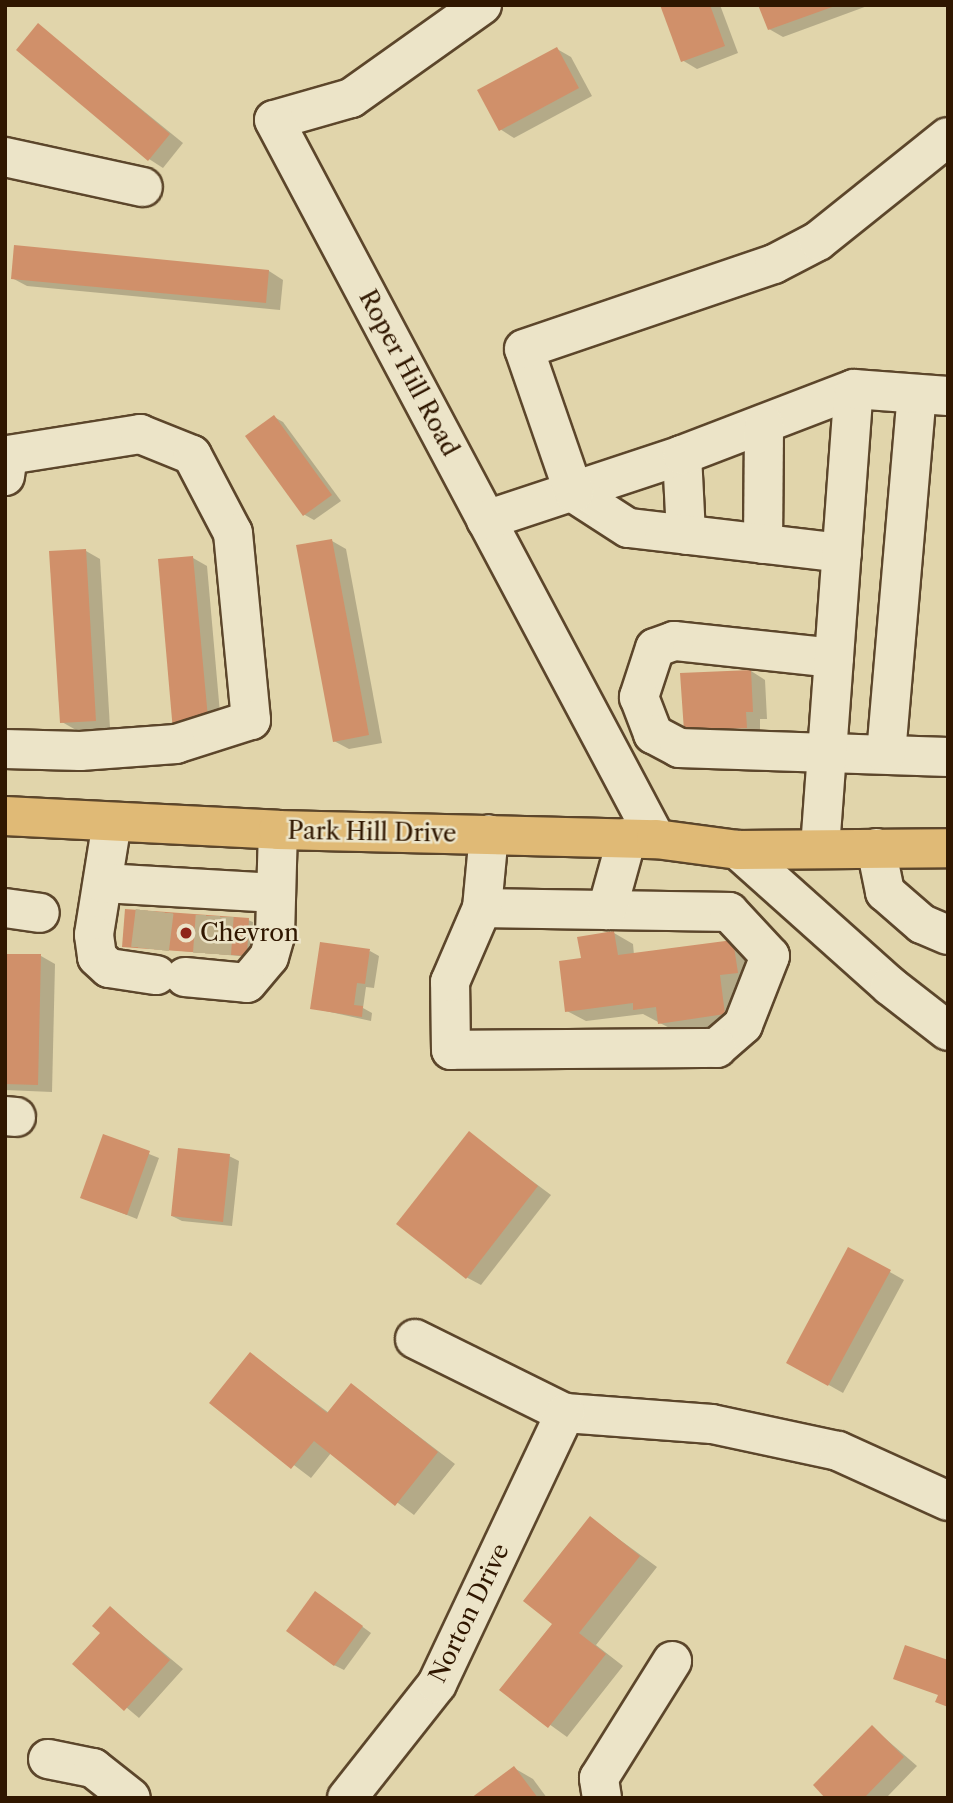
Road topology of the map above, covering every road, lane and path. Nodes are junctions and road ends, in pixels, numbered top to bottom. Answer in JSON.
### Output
{"nodes":[{"id":1,"x":482,"y":5,"type":"edge"},
{"id":2,"x":948,"y":137,"type":"edge"},
{"id":3,"x":5,"y":157,"type":"edge"},
{"id":4,"x":143,"y":187,"type":"dead end"},
{"id":5,"x":854,"y":389,"type":"junction"},
{"id":6,"x":932,"y":395,"type":"edge"},
{"id":7,"x":764,"y":424,"type":"junction"},
{"id":8,"x":682,"y":455,"type":"junction"},
{"id":9,"x":6,"y":458,"type":"edge"},
{"id":10,"x":574,"y":493,"type":"junction"},
{"id":11,"x":486,"y":520,"type":"junction"},
{"id":12,"x":686,"y":535,"type":"junction"},
{"id":13,"x":763,"y":544,"type":"junction"},
{"id":14,"x":842,"y":553,"type":"junction"},
{"id":15,"x":834,"y":658,"type":"junction"},
{"id":16,"x":5,"y":749,"type":"edge"},
{"id":17,"x":827,"y":754,"type":"junction"},
{"id":18,"x":886,"y":754,"type":"junction"},
{"id":19,"x":948,"y":757,"type":"edge"},
{"id":20,"x":5,"y":816,"type":"edge"},
{"id":21,"x":112,"y":822,"type":"junction"},
{"id":22,"x":278,"y":830,"type":"junction"},
{"id":23,"x":489,"y":834,"type":"junction"},
{"id":24,"x":642,"y":838,"type":"junction"},
{"id":25,"x":820,"y":848,"type":"junction"},
{"id":26,"x":876,"y":848,"type":"junction"},
{"id":27,"x":948,"y":848,"type":"edge"},
{"id":28,"x":738,"y":850,"type":"junction"},
{"id":29,"x":103,"y":883,"type":"junction"},
{"id":30,"x":275,"y":893,"type":"junction"},
{"id":31,"x":482,"y":908,"type":"junction"},
{"id":32,"x":607,"y":910,"type":"junction"},
{"id":33,"x":729,"y":912,"type":"junction"},
{"id":34,"x":948,"y":935,"type":"edge"},
{"id":35,"x":948,"y":1031,"type":"edge"},
{"id":36,"x":415,"y":1339,"type":"dead end"},
{"id":37,"x":565,"y":1413,"type":"junction"},
{"id":38,"x":948,"y":1501,"type":"edge"},
{"id":39,"x":672,"y":1661,"type":"dead end"},
{"id":40,"x":48,"y":1759,"type":"dead end"},
{"id":41,"x":131,"y":1798,"type":"edge"},
{"id":42,"x":347,"y":1798,"type":"edge"},
{"id":43,"x":602,"y":1798,"type":"edge"}],
"edges":[{"from":1,"to":11,"type":"street","name":"Roper Hill Road"},
{"from":2,"to":10,"type":"street"},
{"from":3,"to":4,"type":"street"},
{"from":5,"to":6,"type":"street"},
{"from":5,"to":7,"type":"street"},
{"from":5,"to":14,"type":"street"},
{"from":6,"to":18,"type":"street"},
{"from":7,"to":8,"type":"street"},
{"from":7,"to":13,"type":"street"},
{"from":8,"to":10,"type":"street"},
{"from":8,"to":12,"type":"street"},
{"from":9,"to":16,"type":"street"},
{"from":10,"to":11,"type":"street"},
{"from":10,"to":12,"type":"street"},
{"from":11,"to":24,"type":"street","name":"Roper Hill Road"},
{"from":12,"to":13,"type":"street"},
{"from":13,"to":14,"type":"street"},
{"from":14,"to":15,"type":"street"},
{"from":15,"to":17,"type":"street"},
{"from":15,"to":17,"type":"street"},
{"from":17,"to":18,"type":"street"},
{"from":17,"to":25,"type":"street"},
{"from":18,"to":19,"type":"street"},
{"from":20,"to":21,"type":"main road","name":"Park Hill Drive"},
{"from":21,"to":22,"type":"main road","name":"Park Hill Drive"},
{"from":21,"to":29,"type":"street"},
{"from":22,"to":23,"type":"main road","name":"Park Hill Drive"},
{"from":22,"to":30,"type":"street"},
{"from":23,"to":24,"type":"main road","name":"Park Hill Drive"},
{"from":23,"to":31,"type":"street"},
{"from":24,"to":28,"type":"main road","name":"Park Hill Drive"},
{"from":24,"to":32,"type":"street"},
{"from":25,"to":26,"type":"main road","name":"Park Hill Drive"},
{"from":25,"to":28,"type":"main road","name":"Park Hill Drive"},
{"from":26,"to":27,"type":"main road","name":"Park Hill Drive"},
{"from":26,"to":34,"type":"street"},
{"from":28,"to":33,"type":"street"},
{"from":28,"to":35,"type":"street"},
{"from":29,"to":30,"type":"street"},
{"from":29,"to":30,"type":"street"},
{"from":31,"to":32,"type":"street"},
{"from":31,"to":33,"type":"street"},
{"from":32,"to":33,"type":"street"},
{"from":36,"to":37,"type":"street"},
{"from":37,"to":38,"type":"street"},
{"from":37,"to":42,"type":"street","name":"Norton Drive"},
{"from":39,"to":43,"type":"street"},
{"from":40,"to":41,"type":"street"}]}
